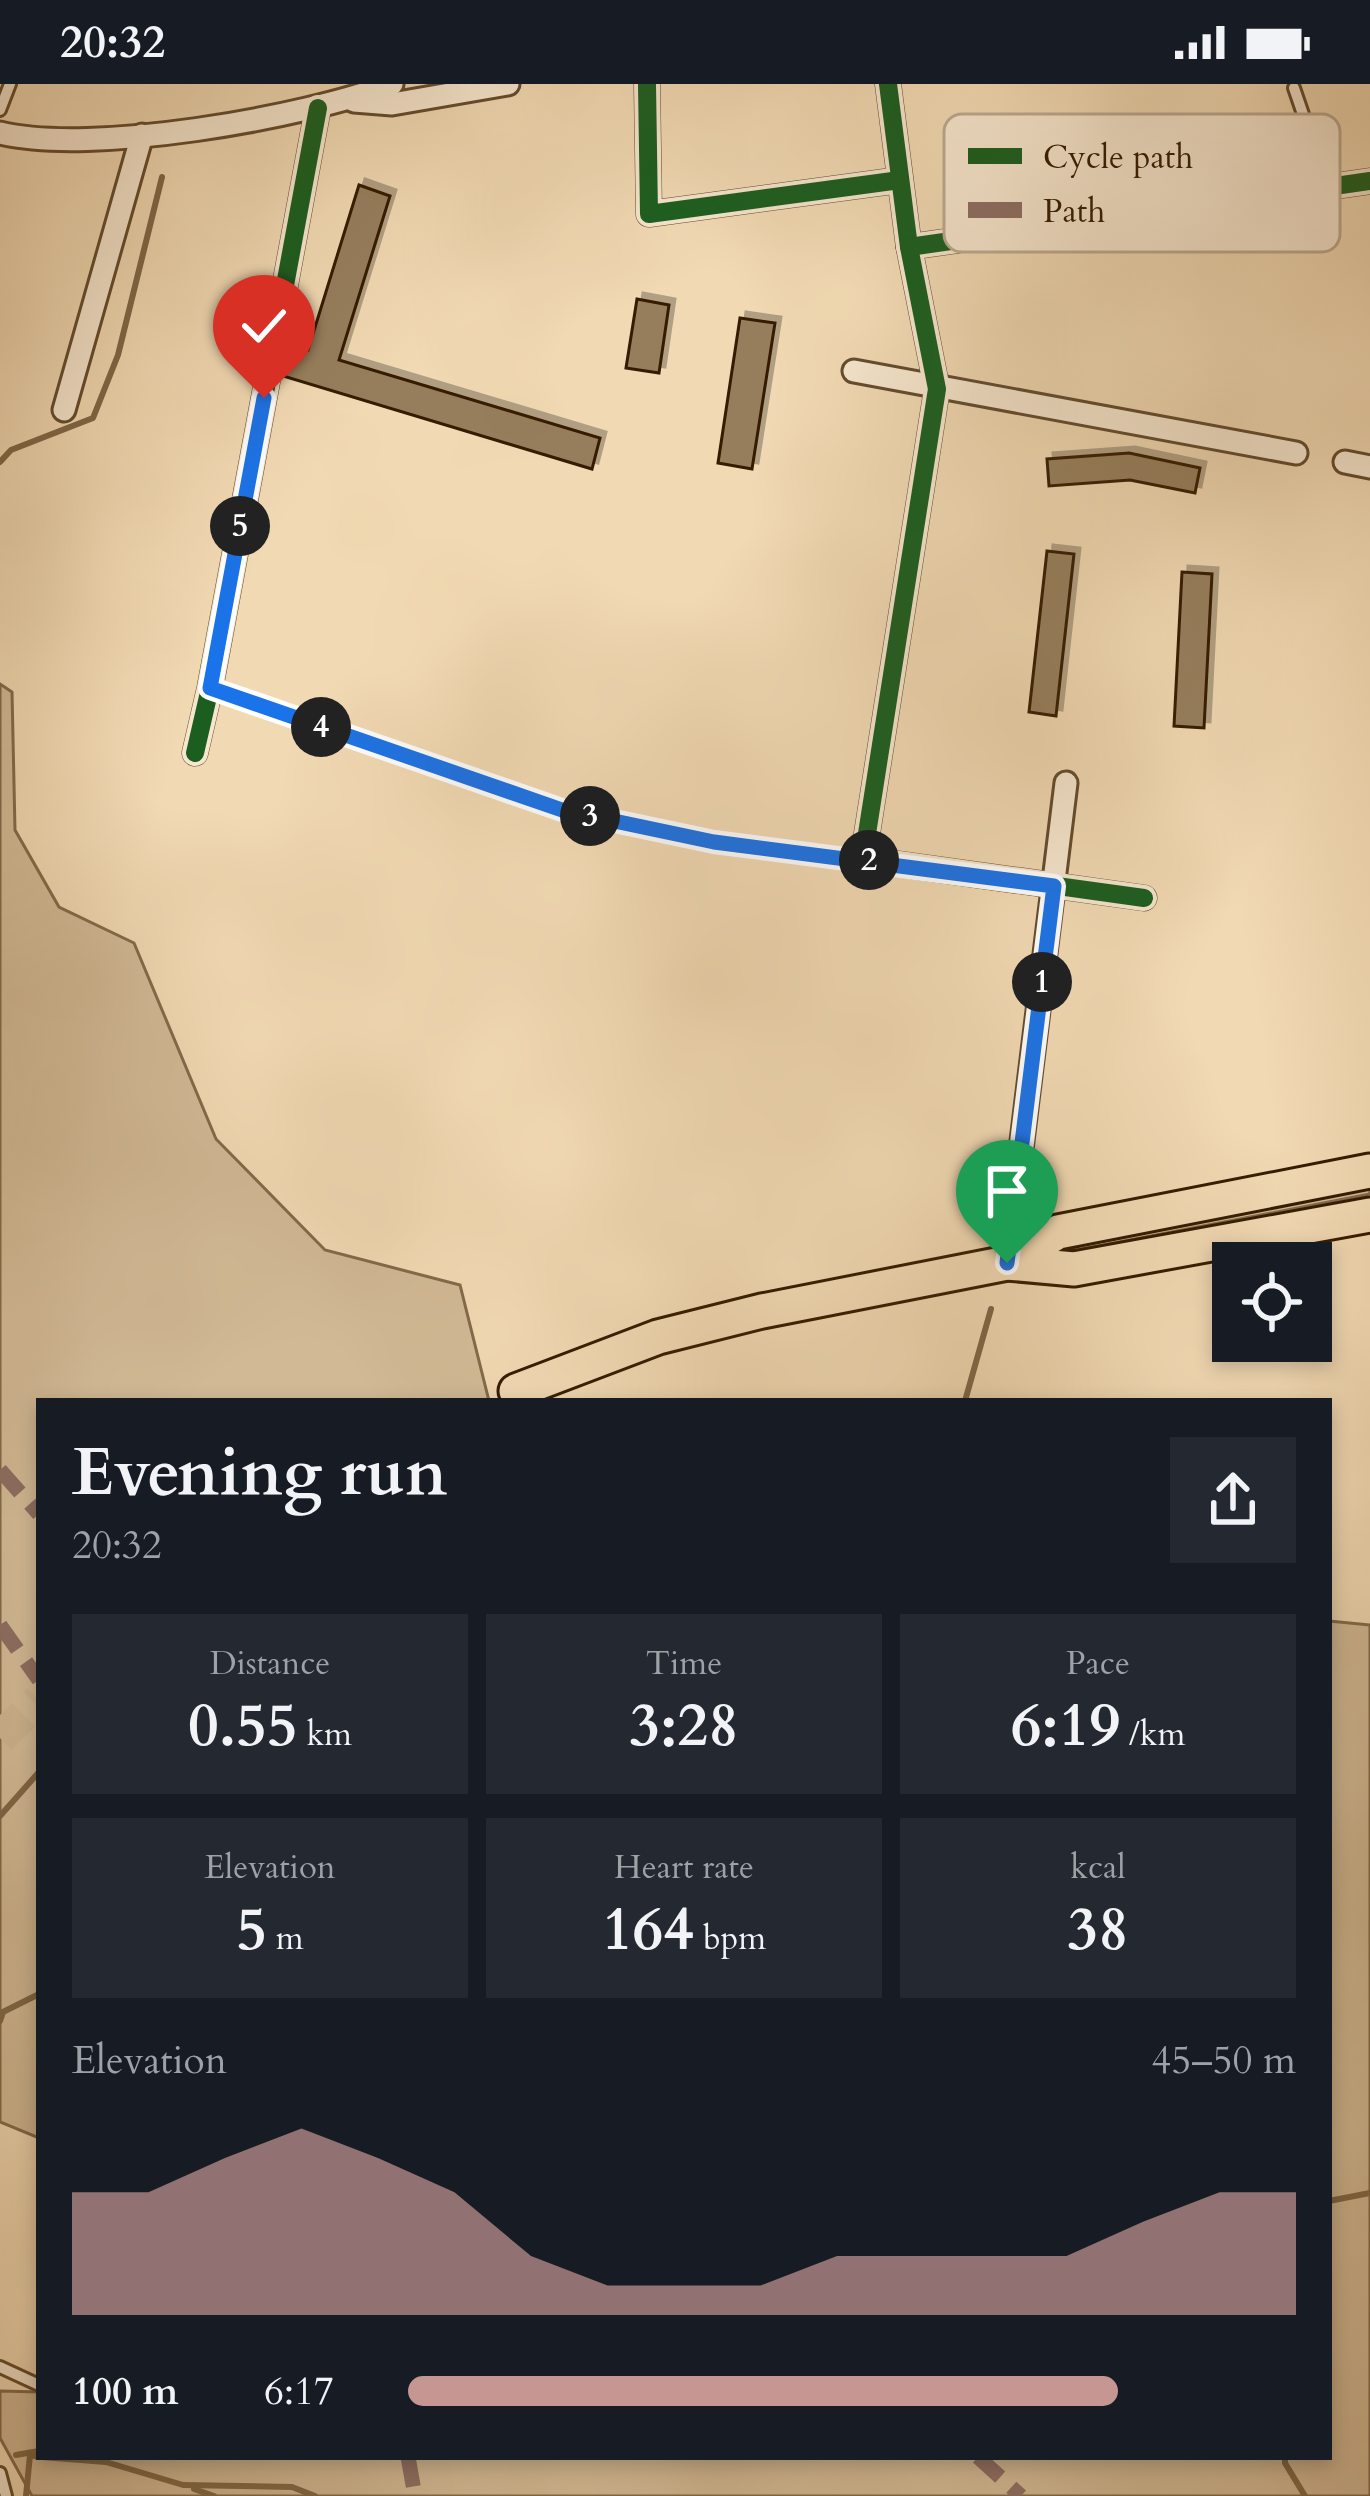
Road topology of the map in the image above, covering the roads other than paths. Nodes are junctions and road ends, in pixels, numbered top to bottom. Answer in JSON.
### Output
{"nodes":[{"id":1,"x":10,"y":84,"type":"edge"},
{"id":2,"x":392,"y":84,"type":"edge"},
{"id":3,"x":508,"y":84,"type":"edge"},
{"id":4,"x":646,"y":84,"type":"edge"},
{"id":5,"x":888,"y":84,"type":"edge"},
{"id":6,"x":1294,"y":88,"type":"dead end"},
{"id":7,"x":347,"y":101,"type":"junction"},
{"id":8,"x":318,"y":108,"type":"junction"},
{"id":9,"x":0,"y":110,"type":"edge"},
{"id":10,"x":1303,"y":114,"type":"edge"},
{"id":11,"x":0,"y":133,"type":"edge"},
{"id":12,"x":142,"y":135,"type":"junction"},
{"id":13,"x":900,"y":180,"type":"junction"},
{"id":14,"x":1370,"y":181,"type":"edge"},
{"id":15,"x":1340,"y":185,"type":"edge"},
{"id":16,"x":944,"y":243,"type":"edge"},
{"id":17,"x":909,"y":248,"type":"junction"},
{"id":18,"x":854,"y":371,"type":"dead end"},
{"id":19,"x":937,"y":389,"type":"junction"},
{"id":20,"x":64,"y":410,"type":"dead end"},
{"id":21,"x":1296,"y":453,"type":"dead end"},
{"id":22,"x":1345,"y":462,"type":"dead end"},
{"id":23,"x":1370,"y":467,"type":"edge"},
{"id":24,"x":210,"y":688,"type":"junction"},
{"id":25,"x":195,"y":753,"type":"dead end"},
{"id":26,"x":1066,"y":783,"type":"dead end"},
{"id":27,"x":863,"y":859,"type":"junction"},
{"id":28,"x":1054,"y":886,"type":"junction"},
{"id":29,"x":1144,"y":898,"type":"dead end"},
{"id":30,"x":1370,"y":1171,"type":"edge"},
{"id":31,"x":1370,"y":1215,"type":"edge"},
{"id":32,"x":1007,"y":1263,"type":"junction"},
{"id":33,"x":516,"y":1391,"type":"dead end"},
{"id":34,"x":0,"y":2367,"type":"edge"},
{"id":35,"x":36,"y":2384,"type":"edge"}],
"edges":[{"from":1,"to":9,"type":"lane"},
{"from":2,"to":7,"type":"street"},
{"from":3,"to":7,"type":"street"},
{"from":4,"to":13,"type":"street"},
{"from":5,"to":13,"type":"street"},
{"from":6,"to":10,"type":"lane"},
{"from":7,"to":8,"type":"street"},
{"from":8,"to":12,"type":"street"},
{"from":8,"to":24,"type":"street"},
{"from":11,"to":12,"type":"street"},
{"from":12,"to":20,"type":"street"},
{"from":13,"to":17,"type":"street"},
{"from":14,"to":15,"type":"street"},
{"from":16,"to":17,"type":"street"},
{"from":17,"to":19,"type":"street"},
{"from":18,"to":19,"type":"street"},
{"from":19,"to":21,"type":"street"},
{"from":19,"to":27,"type":"street"},
{"from":22,"to":23,"type":"street"},
{"from":24,"to":25,"type":"street"},
{"from":24,"to":27,"type":"lane"},
{"from":26,"to":28,"type":"street"},
{"from":27,"to":28,"type":"street"},
{"from":28,"to":29,"type":"street"},
{"from":28,"to":32,"type":"street"},
{"from":30,"to":32,"type":"main road"},
{"from":31,"to":32,"type":"main road"},
{"from":32,"to":33,"type":"main road"},
{"from":34,"to":35,"type":"lane"}]}
